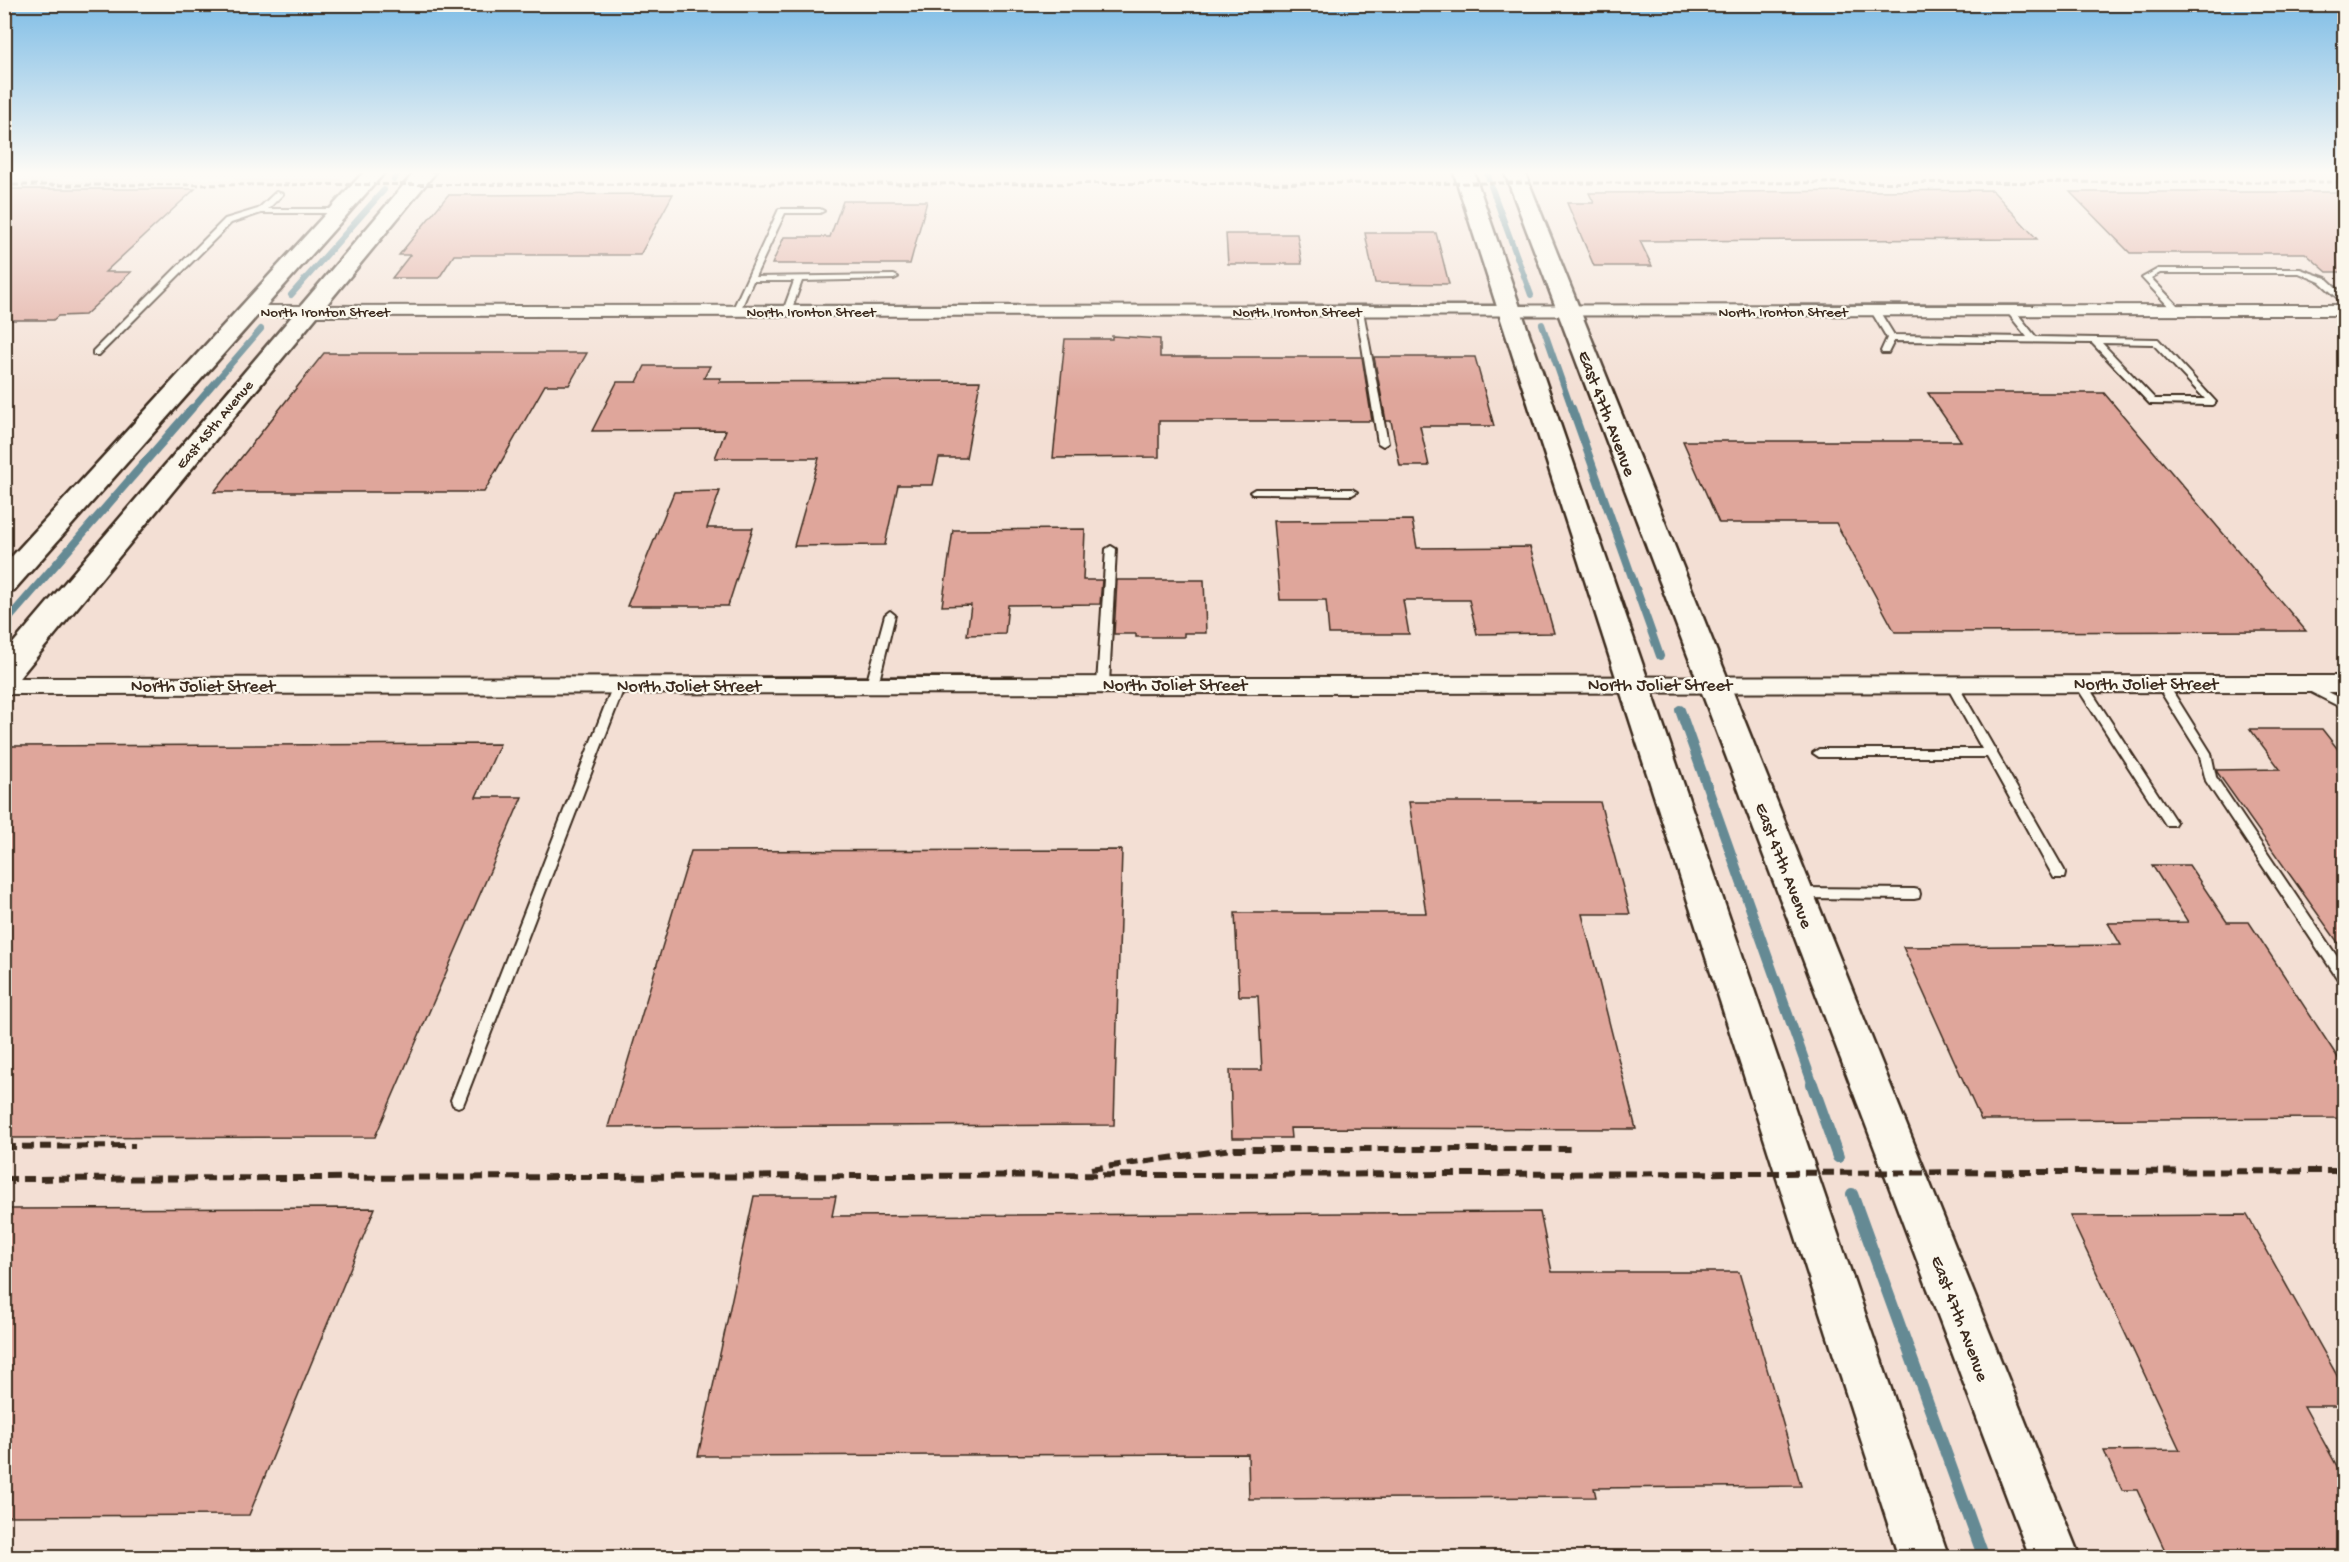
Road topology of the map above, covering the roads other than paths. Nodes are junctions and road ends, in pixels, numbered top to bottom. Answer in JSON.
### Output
{"nodes":[{"id":1,"x":203,"y":246,"type":"edge"},
{"id":2,"x":308,"y":246,"type":"edge"},
{"id":3,"x":364,"y":246,"type":"edge"},
{"id":4,"x":766,"y":246,"type":"edge"},
{"id":5,"x":1488,"y":246,"type":"edge"},
{"id":6,"x":1544,"y":246,"type":"edge"},
{"id":7,"x":894,"y":277,"type":"dead end"},
{"id":8,"x":750,"y":279,"type":"junction"},
{"id":9,"x":800,"y":279,"type":"junction"},
{"id":10,"x":2344,"y":299,"type":"edge"},
{"id":11,"x":2010,"y":310,"type":"junction"},
{"id":12,"x":2177,"y":310,"type":"junction"},
{"id":13,"x":2344,"y":310,"type":"edge"},
{"id":14,"x":249,"y":311,"type":"junction"},
{"id":15,"x":309,"y":311,"type":"junction"},
{"id":16,"x":736,"y":311,"type":"junction"},
{"id":17,"x":787,"y":311,"type":"junction"},
{"id":18,"x":1359,"y":311,"type":"junction"},
{"id":19,"x":1509,"y":311,"type":"junction"},
{"id":20,"x":1569,"y":311,"type":"junction"},
{"id":21,"x":1875,"y":311,"type":"junction"},
{"id":22,"x":1891,"y":338,"type":"junction"},
{"id":23,"x":2033,"y":339,"type":"junction"},
{"id":24,"x":2095,"y":340,"type":"junction"},
{"id":25,"x":1885,"y":351,"type":"dead end"},
{"id":26,"x":96,"y":353,"type":"dead end"},
{"id":27,"x":1383,"y":443,"type":"dead end"},
{"id":28,"x":1255,"y":492,"type":"dead end"},
{"id":29,"x":1352,"y":492,"type":"dead end"},
{"id":30,"x":1111,"y":549,"type":"dead end"},
{"id":31,"x":4,"y":583,"type":"edge"},
{"id":32,"x":890,"y":615,"type":"dead end"},
{"id":33,"x":4,"y":675,"type":"edge"},
{"id":34,"x":1634,"y":683,"type":"junction"},
{"id":35,"x":1714,"y":683,"type":"junction"},
{"id":36,"x":1951,"y":683,"type":"junction"},
{"id":37,"x":2080,"y":683,"type":"junction"},
{"id":38,"x":1103,"y":684,"type":"junction"},
{"id":39,"x":2162,"y":684,"type":"junction"},
{"id":40,"x":2306,"y":684,"type":"junction"},
{"id":41,"x":2344,"y":684,"type":"edge"},
{"id":42,"x":619,"y":685,"type":"junction"},
{"id":43,"x":872,"y":685,"type":"junction"},
{"id":44,"x":4,"y":686,"type":"edge"},
{"id":45,"x":2344,"y":705,"type":"edge"},
{"id":46,"x":1819,"y":753,"type":"dead end"},
{"id":47,"x":1990,"y":753,"type":"junction"},
{"id":48,"x":2170,"y":822,"type":"dead end"},
{"id":49,"x":2059,"y":874,"type":"dead end"},
{"id":50,"x":1796,"y":893,"type":"junction"},
{"id":51,"x":1914,"y":894,"type":"dead end"},
{"id":52,"x":2344,"y":977,"type":"edge"},
{"id":53,"x":458,"y":1100,"type":"dead end"},
{"id":54,"x":1924,"y":1557,"type":"edge"},
{"id":55,"x":2055,"y":1557,"type":"edge"}],
"edges":[{"from":1,"to":26,"type":"lane"},
{"from":2,"to":14,"type":"main road"},
{"from":3,"to":15,"type":"main road","name":"East 45th Avenue"},
{"from":4,"to":8,"type":"lane"},
{"from":5,"to":19,"type":"main road"},
{"from":6,"to":20,"type":"main road","name":"East 47th Avenue"},
{"from":7,"to":9,"type":"lane"},
{"from":8,"to":9,"type":"lane"},
{"from":8,"to":16,"type":"lane"},
{"from":9,"to":17,"type":"lane"},
{"from":10,"to":12,"type":"lane"},
{"from":11,"to":12,"type":"street","name":"North Ironton Street"},
{"from":11,"to":21,"type":"street","name":"North Ironton Street"},
{"from":11,"to":23,"type":"lane"},
{"from":12,"to":13,"type":"street","name":"North Ironton Street"},
{"from":14,"to":15,"type":"street","name":"North Ironton Street"},
{"from":14,"to":31,"type":"main road"},
{"from":15,"to":16,"type":"street","name":"North Ironton Street"},
{"from":15,"to":33,"type":"main road","name":"East 45th Avenue"},
{"from":16,"to":17,"type":"street","name":"North Ironton Street"},
{"from":17,"to":18,"type":"street","name":"North Ironton Street"},
{"from":18,"to":19,"type":"street","name":"North Ironton Street"},
{"from":18,"to":27,"type":"lane"},
{"from":19,"to":20,"type":"street","name":"North Ironton Street"},
{"from":19,"to":34,"type":"main road"},
{"from":20,"to":21,"type":"street","name":"North Ironton Street"},
{"from":20,"to":35,"type":"main road","name":"East 47th Avenue"},
{"from":21,"to":22,"type":"lane"},
{"from":22,"to":23,"type":"lane"},
{"from":22,"to":25,"type":"lane"},
{"from":23,"to":24,"type":"lane"},
{"from":24,"to":24,"type":"lane"},
{"from":28,"to":29,"type":"lane"},
{"from":30,"to":38,"type":"lane"},
{"from":32,"to":43,"type":"lane"},
{"from":34,"to":35,"type":"street","name":"North Joliet Street"},
{"from":34,"to":38,"type":"street","name":"North Joliet Street"},
{"from":34,"to":54,"type":"main road"},
{"from":35,"to":36,"type":"street","name":"North Joliet Street"},
{"from":35,"to":50,"type":"main road","name":"East 47th Avenue"},
{"from":36,"to":37,"type":"street","name":"North Joliet Street"},
{"from":36,"to":47,"type":"lane"},
{"from":37,"to":39,"type":"street","name":"North Joliet Street"},
{"from":37,"to":48,"type":"lane"},
{"from":38,"to":43,"type":"street","name":"North Joliet Street"},
{"from":39,"to":40,"type":"street","name":"North Joliet Street"},
{"from":39,"to":52,"type":"lane"},
{"from":40,"to":41,"type":"street","name":"North Joliet Street"},
{"from":40,"to":45,"type":"lane"},
{"from":42,"to":43,"type":"street","name":"North Joliet Street"},
{"from":42,"to":44,"type":"street","name":"North Joliet Street"},
{"from":42,"to":53,"type":"lane"},
{"from":46,"to":47,"type":"lane"},
{"from":47,"to":49,"type":"lane"},
{"from":50,"to":51,"type":"lane"},
{"from":50,"to":55,"type":"main road","name":"East 47th Avenue"}]}
